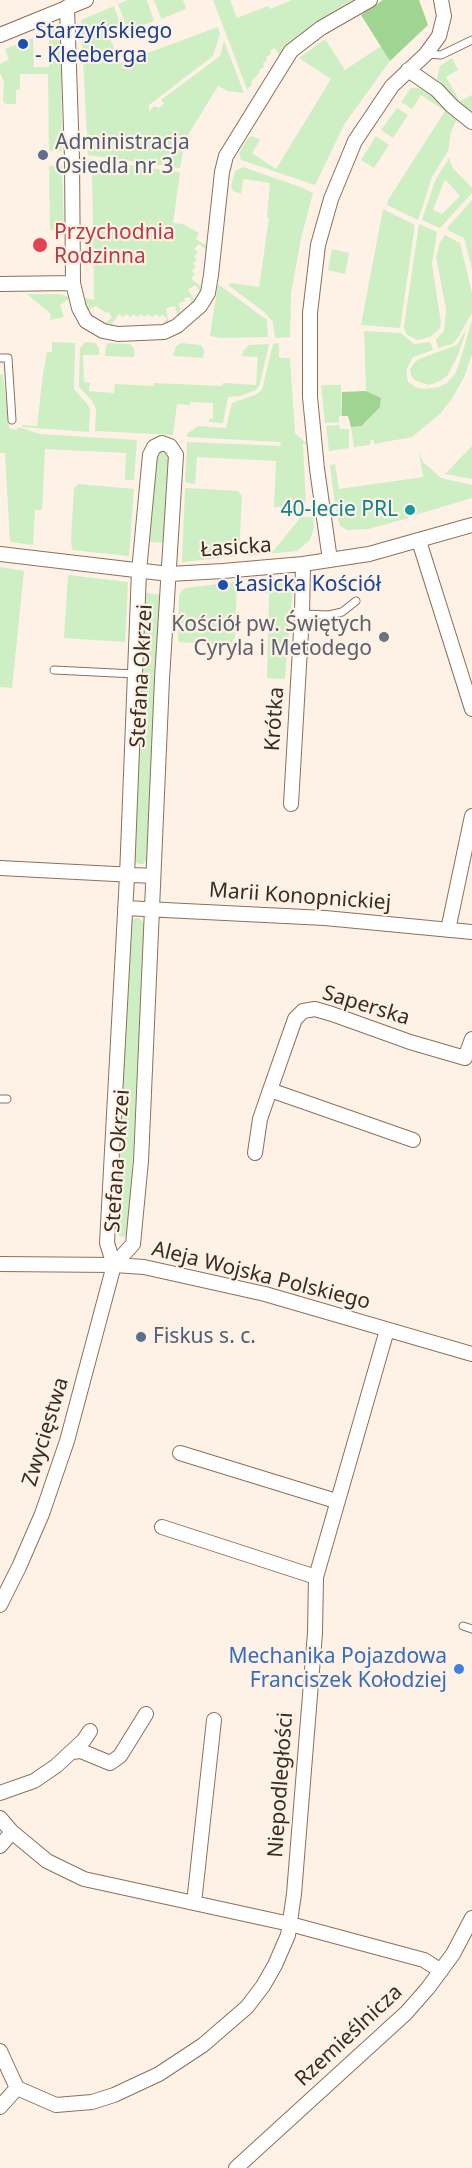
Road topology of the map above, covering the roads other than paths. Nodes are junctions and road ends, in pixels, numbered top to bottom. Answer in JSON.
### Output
{"nodes":[{"id":1,"x":86,"y":0,"type":"edge"},
{"id":2,"x":370,"y":0,"type":"edge"},
{"id":3,"x":441,"y":0,"type":"edge"},
{"id":4,"x":67,"y":7,"type":"junction"},
{"id":5,"x":0,"y":34,"type":"edge"},
{"id":6,"x":472,"y":40,"type":"edge"},
{"id":7,"x":426,"y":54,"type":"junction"},
{"id":8,"x":408,"y":70,"type":"junction"},
{"id":9,"x":472,"y":122,"type":"edge"},
{"id":10,"x":73,"y":283,"type":"junction"},
{"id":11,"x":0,"y":284,"type":"edge"},
{"id":12,"x":0,"y":358,"type":"edge"},
{"id":13,"x":12,"y":420,"type":"dead end"},
{"id":14,"x":472,"y":525,"type":"edge"},
{"id":15,"x":419,"y":541,"type":"junction"},
{"id":16,"x":0,"y":554,"type":"edge"},
{"id":17,"x":330,"y":560,"type":"junction"},
{"id":18,"x":303,"y":564,"type":"junction"},
{"id":19,"x":139,"y":571,"type":"junction"},
{"id":20,"x":169,"y":574,"type":"junction"},
{"id":21,"x":356,"y":601,"type":"dead end"},
{"id":22,"x":302,"y":614,"type":"junction"},
{"id":23,"x":466,"y":664,"type":"edge"},
{"id":24,"x":54,"y":670,"type":"dead end"},
{"id":25,"x":135,"y":674,"type":"junction"},
{"id":26,"x":472,"y":709,"type":"edge"},
{"id":27,"x":291,"y":804,"type":"dead end"},
{"id":28,"x":472,"y":816,"type":"edge"},
{"id":29,"x":0,"y":868,"type":"edge"},
{"id":30,"x":127,"y":876,"type":"junction"},
{"id":31,"x":153,"y":876,"type":"junction"},
{"id":32,"x":125,"y":908,"type":"junction"},
{"id":33,"x":153,"y":909,"type":"junction"},
{"id":34,"x":448,"y":930,"type":"junction"},
{"id":35,"x":472,"y":932,"type":"edge"},
{"id":36,"x":472,"y":1039,"type":"edge"},
{"id":37,"x":469,"y":1060,"type":"edge"},
{"id":38,"x":270,"y":1090,"type":"junction"},
{"id":39,"x":413,"y":1140,"type":"dead end"},
{"id":40,"x":255,"y":1153,"type":"dead end"},
{"id":41,"x":0,"y":1264,"type":"edge"},
{"id":42,"x":114,"y":1264,"type":"junction"},
{"id":43,"x":387,"y":1330,"type":"junction"},
{"id":44,"x":472,"y":1354,"type":"edge"},
{"id":45,"x":180,"y":1453,"type":"dead end"},
{"id":46,"x":336,"y":1502,"type":"junction"},
{"id":47,"x":162,"y":1527,"type":"dead end"},
{"id":48,"x":316,"y":1577,"type":"junction"},
{"id":49,"x":0,"y":1605,"type":"edge"},
{"id":50,"x":462,"y":1626,"type":"dead end"},
{"id":51,"x":472,"y":1629,"type":"edge"},
{"id":52,"x":146,"y":1714,"type":"dead end"},
{"id":53,"x":214,"y":1720,"type":"dead end"},
{"id":54,"x":90,"y":1731,"type":"dead end"},
{"id":55,"x":72,"y":1752,"type":"junction"},
{"id":56,"x":0,"y":1793,"type":"edge"},
{"id":57,"x":0,"y":1818,"type":"edge"},
{"id":58,"x":12,"y":1832,"type":"junction"},
{"id":59,"x":0,"y":1846,"type":"edge"},
{"id":60,"x":194,"y":1903,"type":"junction"},
{"id":61,"x":472,"y":1918,"type":"edge"},
{"id":62,"x":290,"y":1924,"type":"junction"},
{"id":63,"x":441,"y":1971,"type":"junction"},
{"id":64,"x":0,"y":2050,"type":"edge"},
{"id":65,"x":17,"y":2088,"type":"junction"},
{"id":66,"x":0,"y":2107,"type":"edge"},
{"id":67,"x":236,"y":2168,"type":"edge"}],
"edges":[{"from":1,"to":4,"type":"street"},
{"from":2,"to":10,"type":"street"},
{"from":3,"to":7,"type":"street"},
{"from":4,"to":5,"type":"street"},
{"from":4,"to":10,"type":"street"},
{"from":6,"to":7,"type":"lane"},
{"from":7,"to":8,"type":"street"},
{"from":8,"to":9,"type":"street"},
{"from":8,"to":17,"type":"street"},
{"from":10,"to":11,"type":"street"},
{"from":12,"to":13,"type":"lane"},
{"from":14,"to":15,"type":"street","name":"Łasicka"},
{"from":15,"to":17,"type":"street","name":"Łasicka"},
{"from":15,"to":23,"type":"street"},
{"from":16,"to":19,"type":"street","name":"Łasicka"},
{"from":17,"to":18,"type":"street","name":"Łasicka"},
{"from":18,"to":20,"type":"street","name":"Łasicka"},
{"from":18,"to":22,"type":"street","name":"Krótka"},
{"from":19,"to":20,"type":"street","name":"Łasicka"},
{"from":19,"to":20,"type":"street","name":"Stefana Okrzei"},
{"from":19,"to":25,"type":"street","name":"Stefana Okrzei"},
{"from":20,"to":31,"type":"street","name":"Stefana Okrzei"},
{"from":21,"to":22,"type":"lane"},
{"from":22,"to":27,"type":"street","name":"Krótka"},
{"from":23,"to":26,"type":"street"},
{"from":24,"to":25,"type":"lane"},
{"from":25,"to":30,"type":"street","name":"Stefana Okrzei"},
{"from":28,"to":34,"type":"street"},
{"from":29,"to":30,"type":"street"},
{"from":30,"to":31,"type":"street"},
{"from":30,"to":32,"type":"street","name":"Stefana Okrzei"},
{"from":31,"to":33,"type":"street","name":"Stefana Okrzei"},
{"from":32,"to":33,"type":"street","name":"Marii Konopnickiej"},
{"from":32,"to":42,"type":"street","name":"Stefana Okrzei"},
{"from":33,"to":34,"type":"street","name":"Marii Konopnickiej"},
{"from":33,"to":42,"type":"street","name":"Stefana Okrzei"},
{"from":34,"to":35,"type":"street","name":"Marii Konopnickiej"},
{"from":36,"to":37,"type":"street","name":"Saperska"},
{"from":37,"to":38,"type":"street","name":"Saperska"},
{"from":38,"to":39,"type":"street"},
{"from":38,"to":40,"type":"street","name":"Saperska"},
{"from":41,"to":42,"type":"street","name":"Aleja Wojska Polskiego"},
{"from":42,"to":43,"type":"street","name":"Aleja Wojska Polskiego"},
{"from":42,"to":49,"type":"street","name":"Zwycięstwa"},
{"from":43,"to":44,"type":"street","name":"Aleja Wojska Polskiego"},
{"from":43,"to":46,"type":"street","name":"Niepodległości"},
{"from":45,"to":46,"type":"street"},
{"from":46,"to":48,"type":"street","name":"Niepodległości"},
{"from":47,"to":48,"type":"street"},
{"from":48,"to":62,"type":"street","name":"Niepodległości"},
{"from":50,"to":51,"type":"lane"},
{"from":52,"to":55,"type":"street"},
{"from":53,"to":60,"type":"street"},
{"from":54,"to":55,"type":"street"},
{"from":55,"to":56,"type":"street"},
{"from":57,"to":58,"type":"street"},
{"from":58,"to":59,"type":"street"},
{"from":58,"to":60,"type":"street"},
{"from":60,"to":62,"type":"street"},
{"from":61,"to":63,"type":"street","name":"Rzemieślnicza"},
{"from":62,"to":63,"type":"street"},
{"from":62,"to":65,"type":"street","name":"Niepodległości"},
{"from":63,"to":67,"type":"street","name":"Rzemieślnicza"},
{"from":64,"to":65,"type":"street"},
{"from":65,"to":66,"type":"street"}]}
